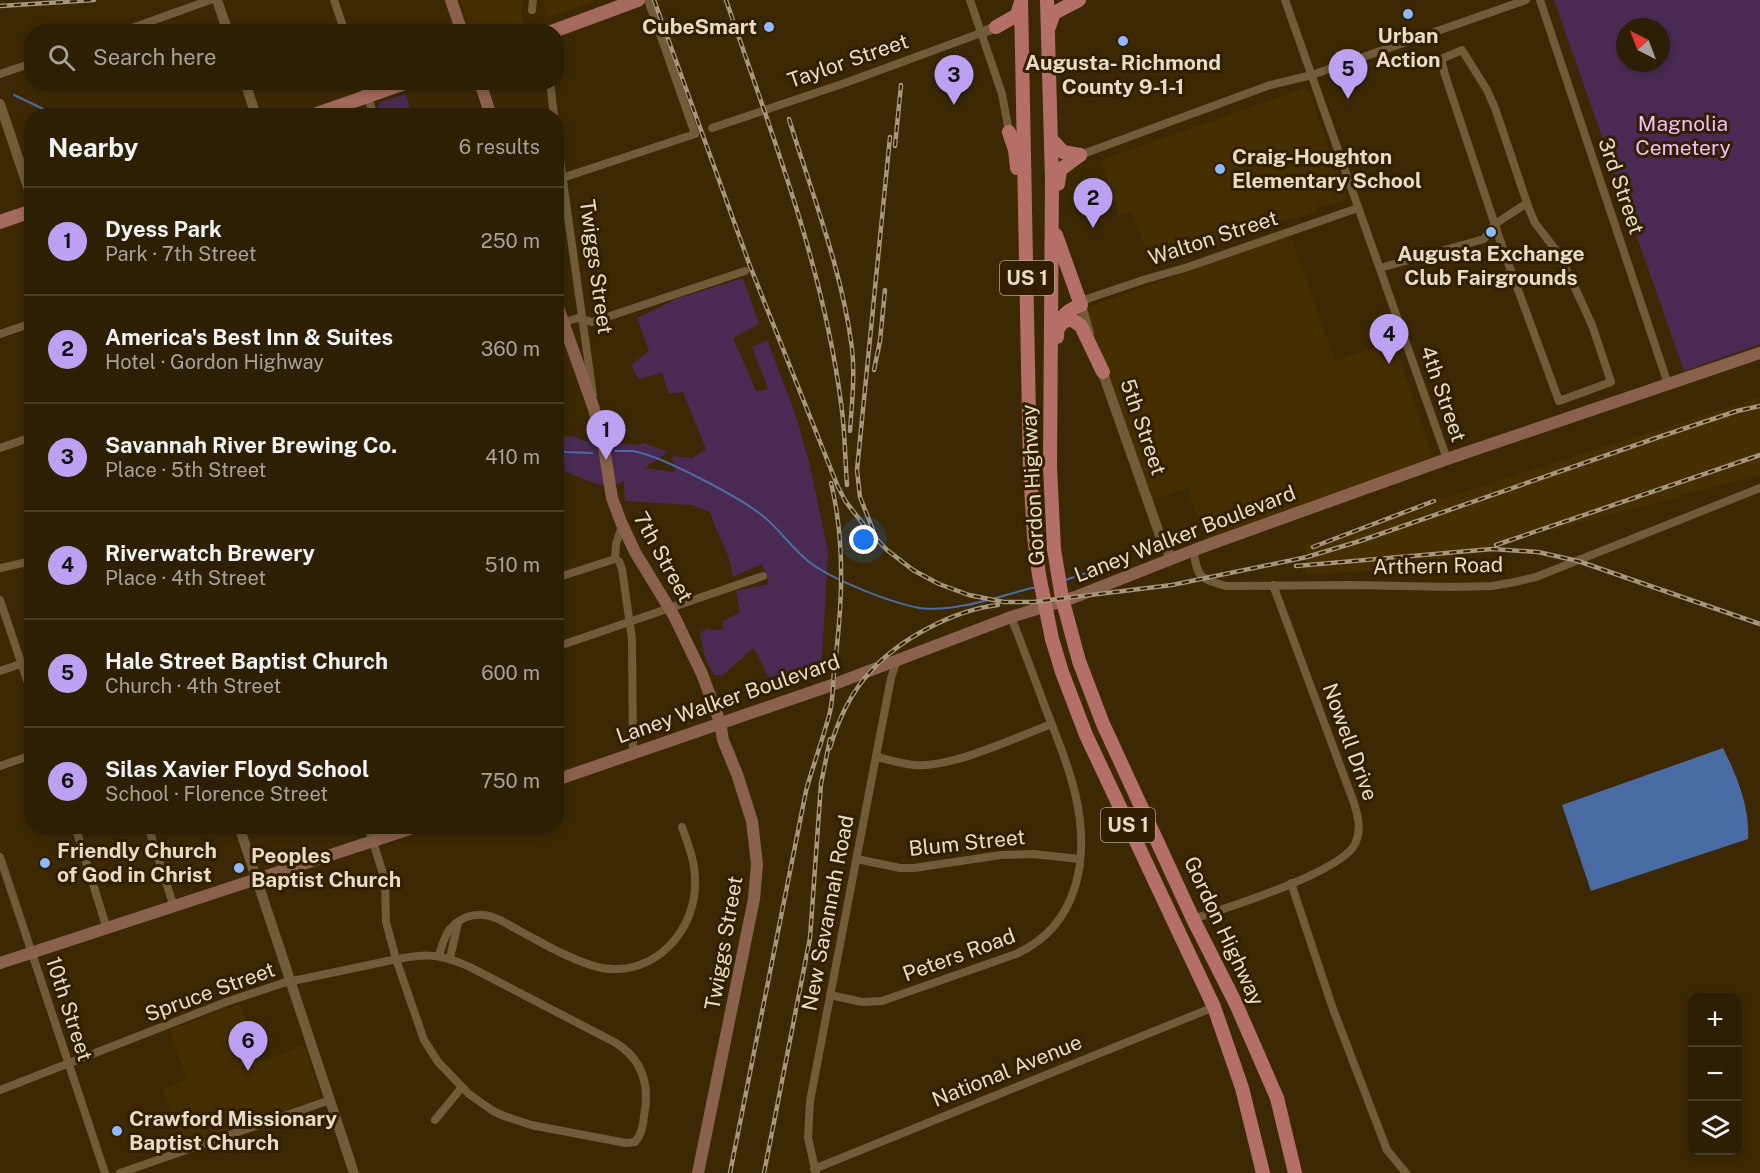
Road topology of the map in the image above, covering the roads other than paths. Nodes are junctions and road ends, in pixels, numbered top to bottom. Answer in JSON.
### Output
{"nodes":[{"id":1,"x":210,"y":0,"type":"edge"},
{"id":2,"x":217,"y":0,"type":"edge"},
{"id":3,"x":334,"y":0,"type":"edge"},
{"id":4,"x":451,"y":0,"type":"edge"},
{"id":5,"x":533,"y":0,"type":"edge"},
{"id":6,"x":650,"y":0,"type":"edge"},
{"id":7,"x":970,"y":0,"type":"edge"},
{"id":8,"x":1021,"y":0,"type":"edge"},
{"id":9,"x":1047,"y":0,"type":"edge"},
{"id":10,"x":1079,"y":0,"type":"edge"},
{"id":11,"x":1285,"y":0,"type":"edge"},
{"id":12,"x":1526,"y":0,"type":"edge"},
{"id":13,"x":1540,"y":0,"type":"edge"},
{"id":14,"x":634,"y":1,"type":"edge"},
{"id":15,"x":532,"y":10,"type":"dead end"},
{"id":16,"x":143,"y":24,"type":"edge"},
{"id":17,"x":225,"y":24,"type":"edge"},
{"id":18,"x":342,"y":24,"type":"edge"},
{"id":19,"x":459,"y":24,"type":"edge"},
{"id":20,"x":564,"y":27,"type":"edge"},
{"id":21,"x":996,"y":27,"type":"junction"},
{"id":22,"x":1048,"y":28,"type":"junction"},
{"id":23,"x":981,"y":33,"type":"junction"},
{"id":24,"x":1022,"y":52,"type":"junction"},
{"id":25,"x":24,"y":66,"type":"edge"},
{"id":26,"x":0,"y":74,"type":"edge"},
{"id":27,"x":1312,"y":75,"type":"junction"},
{"id":28,"x":248,"y":90,"type":"edge"},
{"id":29,"x":366,"y":90,"type":"edge"},
{"id":30,"x":387,"y":90,"type":"edge"},
{"id":31,"x":483,"y":90,"type":"edge"},
{"id":32,"x":551,"y":90,"type":"edge"},
{"id":33,"x":368,"y":97,"type":"junction"},
{"id":34,"x":0,"y":104,"type":"edge"},
{"id":35,"x":253,"y":108,"type":"edge"},
{"id":36,"x":334,"y":108,"type":"edge"},
{"id":37,"x":371,"y":108,"type":"edge"},
{"id":38,"x":488,"y":108,"type":"edge"},
{"id":39,"x":553,"y":108,"type":"edge"},
{"id":40,"x":712,"y":128,"type":"dead end"},
{"id":41,"x":1009,"y":132,"type":"joint"},
{"id":42,"x":1051,"y":138,"type":"junction"},
{"id":43,"x":1080,"y":155,"type":"junction"},
{"id":44,"x":24,"y":175,"type":"edge"},
{"id":45,"x":564,"y":178,"type":"edge"},
{"id":46,"x":564,"y":202,"type":"edge"},
{"id":47,"x":1527,"y":203,"type":"junction"},
{"id":48,"x":1358,"y":208,"type":"junction"},
{"id":49,"x":24,"y":214,"type":"edge"},
{"id":50,"x":0,"y":222,"type":"edge"},
{"id":51,"x":1495,"y":224,"type":"junction"},
{"id":52,"x":1053,"y":225,"type":"junction"},
{"id":53,"x":1026,"y":245,"type":"junction"},
{"id":54,"x":1380,"y":268,"type":"junction"},
{"id":55,"x":745,"y":271,"type":"dead end"},
{"id":56,"x":1081,"y":305,"type":"junction"},
{"id":57,"x":584,"y":320,"type":"junction"},
{"id":58,"x":564,"y":322,"type":"joint"},
{"id":59,"x":24,"y":326,"type":"edge"},
{"id":60,"x":1057,"y":330,"type":"junction"},
{"id":61,"x":0,"y":334,"type":"edge"},
{"id":62,"x":1760,"y":353,"type":"edge"},
{"id":63,"x":1103,"y":372,"type":"junction"},
{"id":64,"x":1668,"y":384,"type":"junction"},
{"id":65,"x":594,"y":409,"type":"junction"},
{"id":66,"x":24,"y":440,"type":"edge"},
{"id":67,"x":0,"y":448,"type":"edge"},
{"id":68,"x":1447,"y":459,"type":"junction"},
{"id":69,"x":1760,"y":488,"type":"edge"},
{"id":70,"x":1052,"y":519,"type":"junction"},
{"id":71,"x":622,"y":526,"type":"junction"},
{"id":72,"x":1194,"y":550,"type":"junction"},
{"id":73,"x":1173,"y":558,"type":"junction"},
{"id":74,"x":615,"y":559,"type":"junction"},
{"id":75,"x":24,"y":563,"type":"edge"},
{"id":76,"x":0,"y":568,"type":"edge"},
{"id":77,"x":564,"y":575,"type":"edge"},
{"id":78,"x":763,"y":576,"type":"dead end"},
{"id":79,"x":1272,"y":585,"type":"junction"},
{"id":80,"x":0,"y":600,"type":"edge"},
{"id":81,"x":669,"y":608,"type":"junction"},
{"id":82,"x":1011,"y":617,"type":"junction"},
{"id":83,"x":630,"y":622,"type":"junction"},
{"id":84,"x":564,"y":644,"type":"edge"},
{"id":85,"x":897,"y":660,"type":"junction"},
{"id":86,"x":24,"y":662,"type":"edge"},
{"id":87,"x":21,"y":663,"type":"junction"},
{"id":88,"x":0,"y":671,"type":"edge"},
{"id":89,"x":24,"y":672,"type":"edge"},
{"id":90,"x":720,"y":722,"type":"junction"},
{"id":91,"x":1052,"y":724,"type":"junction"},
{"id":92,"x":633,"y":752,"type":"junction"},
{"id":93,"x":877,"y":757,"type":"junction"},
{"id":94,"x":24,"y":758,"type":"edge"},
{"id":95,"x":0,"y":766,"type":"edge"},
{"id":96,"x":564,"y":777,"type":"edge"},
{"id":97,"x":682,"y":827,"type":"dead end"},
{"id":98,"x":77,"y":834,"type":"edge"},
{"id":99,"x":151,"y":834,"type":"edge"},
{"id":100,"x":242,"y":834,"type":"edge"},
{"id":101,"x":370,"y":834,"type":"edge"},
{"id":102,"x":396,"y":834,"type":"edge"},
{"id":103,"x":373,"y":842,"type":"junction"},
{"id":104,"x":0,"y":857,"type":"edge"},
{"id":105,"x":857,"y":859,"type":"junction"},
{"id":106,"x":1080,"y":859,"type":"junction"},
{"id":107,"x":257,"y":879,"type":"junction"},
{"id":108,"x":1291,"y":883,"type":"junction"},
{"id":109,"x":174,"y":907,"type":"junction"},
{"id":110,"x":1193,"y":919,"type":"junction"},
{"id":111,"x":459,"y":922,"type":"junction"},
{"id":112,"x":106,"y":929,"type":"junction"},
{"id":113,"x":32,"y":953,"type":"junction"},
{"id":114,"x":439,"y":955,"type":"junction"},
{"id":115,"x":450,"y":957,"type":"junction"},
{"id":116,"x":396,"y":959,"type":"junction"},
{"id":117,"x":0,"y":963,"type":"edge"},
{"id":118,"x":290,"y":982,"type":"junction"},
{"id":119,"x":830,"y":995,"type":"junction"},
{"id":120,"x":1214,"y":1007,"type":"junction"},
{"id":121,"x":69,"y":1065,"type":"junction"},
{"id":122,"x":462,"y":1088,"type":"junction"},
{"id":123,"x":0,"y":1090,"type":"edge"},
{"id":124,"x":330,"y":1100,"type":"junction"},
{"id":125,"x":435,"y":1120,"type":"dead end"},
{"id":126,"x":815,"y":1171,"type":"edge"},
{"id":127,"x":105,"y":1173,"type":"edge"},
{"id":128,"x":120,"y":1173,"type":"edge"},
{"id":129,"x":354,"y":1173,"type":"edge"},
{"id":130,"x":698,"y":1173,"type":"edge"},
{"id":131,"x":1263,"y":1173,"type":"edge"},
{"id":132,"x":1295,"y":1173,"type":"edge"},
{"id":133,"x":1406,"y":1173,"type":"edge"}],
"edges":[{"from":1,"to":16,"type":"street"},
{"from":2,"to":17,"type":"street"},
{"from":3,"to":18,"type":"street"},
{"from":4,"to":19,"type":"main road"},
{"from":5,"to":15,"type":"street"},
{"from":6,"to":45,"type":"street"},
{"from":7,"to":23,"type":"street"},
{"from":8,"to":21,"type":"highway"},
{"from":8,"to":24,"type":"highway","name":"Gordon Highway","number":"US 1"},
{"from":9,"to":22,"type":"highway","name":"Gordon Highway","number":"US 1"},
{"from":10,"to":22,"type":"highway"},
{"from":11,"to":27,"type":"street","name":"4th Street"},
{"from":12,"to":27,"type":"street"},
{"from":13,"to":64,"type":"street","name":"3rd Street"},
{"from":14,"to":20,"type":"main road"},
{"from":21,"to":23,"type":"street","name":"Taylor Street"},
{"from":21,"to":24,"type":"highway"},
{"from":22,"to":42,"type":"highway","name":"Gordon Highway","number":"US 1"},
{"from":23,"to":40,"type":"street","name":"Taylor Street"},
{"from":23,"to":41,"type":"street"},
{"from":24,"to":53,"type":"highway","name":"Gordon Highway","number":"US 1"},
{"from":25,"to":26,"type":"street"},
{"from":27,"to":43,"type":"street"},
{"from":27,"to":48,"type":"street","name":"4th Street"},
{"from":28,"to":35,"type":"street"},
{"from":29,"to":33,"type":"street"},
{"from":30,"to":33,"type":"main road"},
{"from":31,"to":38,"type":"main road"},
{"from":32,"to":39,"type":"street"},
{"from":33,"to":36,"type":"main road"},
{"from":33,"to":37,"type":"street"},
{"from":34,"to":44,"type":"street"},
{"from":41,"to":53,"type":"highway"},
{"from":42,"to":43,"type":"highway"},
{"from":42,"to":52,"type":"highway","name":"Gordon Highway","number":"US 1"},
{"from":43,"to":52,"type":"highway"},
{"from":46,"to":57,"type":"street","name":"Twiggs Street"},
{"from":47,"to":51,"type":"street"},
{"from":47,"to":51,"type":"street"},
{"from":47,"to":51,"type":"street"},
{"from":48,"to":54,"type":"street","name":"4th Street"},
{"from":48,"to":56,"type":"street","name":"Walton Street"},
{"from":49,"to":50,"type":"main road"},
{"from":51,"to":54,"type":"street"},
{"from":52,"to":56,"type":"highway"},
{"from":52,"to":70,"type":"highway","name":"Gordon Highway","number":"US 1"},
{"from":53,"to":120,"type":"highway","name":"Gordon Highway","number":"US 1"},
{"from":54,"to":68,"type":"street","name":"4th Street"},
{"from":55,"to":57,"type":"street"},
{"from":56,"to":60,"type":"highway"},
{"from":56,"to":63,"type":"street","name":"5th Street"},
{"from":57,"to":58,"type":"street"},
{"from":57,"to":65,"type":"street","name":"Twiggs Street"},
{"from":58,"to":65,"type":"main road","name":"7th Street"},
{"from":59,"to":61,"type":"street"},
{"from":60,"to":63,"type":"highway"},
{"from":60,"to":70,"type":"highway"},
{"from":62,"to":64,"type":"main road","name":"Laney Walker Boulevard"},
{"from":63,"to":73,"type":"street","name":"5th Street"},
{"from":64,"to":68,"type":"main road","name":"Laney Walker Boulevard"},
{"from":65,"to":71,"type":"main road","name":"7th Street"},
{"from":66,"to":67,"type":"street"},
{"from":68,"to":72,"type":"main road","name":"Laney Walker Boulevard"},
{"from":69,"to":79,"type":"street","name":"Arthern Road"},
{"from":70,"to":110,"type":"highway","name":"Gordon Highway","number":"US 1"},
{"from":71,"to":74,"type":"street"},
{"from":71,"to":81,"type":"main road","name":"7th Street"},
{"from":72,"to":73,"type":"main road","name":"Laney Walker Boulevard"},
{"from":72,"to":79,"type":"street","name":"Arthern Road"},
{"from":73,"to":82,"type":"main road","name":"Laney Walker Boulevard"},
{"from":74,"to":77,"type":"street"},
{"from":74,"to":83,"type":"street"},
{"from":75,"to":76,"type":"street"},
{"from":78,"to":81,"type":"street"},
{"from":79,"to":108,"type":"street","name":"Nowell Drive"},
{"from":80,"to":87,"type":"street"},
{"from":81,"to":83,"type":"street"},
{"from":81,"to":90,"type":"main road","name":"7th Street"},
{"from":82,"to":85,"type":"main road","name":"Laney Walker Boulevard"},
{"from":82,"to":91,"type":"street","name":"Peters Road"},
{"from":83,"to":84,"type":"street"},
{"from":83,"to":92,"type":"street"},
{"from":85,"to":90,"type":"main road","name":"Laney Walker Boulevard"},
{"from":85,"to":93,"type":"street","name":"New Savannah Road"},
{"from":86,"to":87,"type":"street"},
{"from":87,"to":88,"type":"street"},
{"from":87,"to":89,"type":"street"},
{"from":90,"to":92,"type":"main road","name":"Laney Walker Boulevard"},
{"from":90,"to":130,"type":"main road","name":"Twiggs Street"},
{"from":91,"to":93,"type":"street"},
{"from":91,"to":106,"type":"street","name":"Peters Road"},
{"from":92,"to":96,"type":"main road","name":"Laney Walker Boulevard"},
{"from":93,"to":105,"type":"street","name":"New Savannah Road"},
{"from":94,"to":95,"type":"street"},
{"from":97,"to":111,"type":"street"},
{"from":98,"to":112,"type":"street"},
{"from":99,"to":109,"type":"street"},
{"from":100,"to":107,"type":"street"},
{"from":101,"to":103,"type":"street"},
{"from":102,"to":103,"type":"main road"},
{"from":103,"to":107,"type":"main road"},
{"from":103,"to":116,"type":"street"},
{"from":104,"to":113,"type":"street","name":"10th Street"},
{"from":105,"to":106,"type":"street","name":"Blum Street"},
{"from":105,"to":119,"type":"street","name":"New Savannah Road"},
{"from":106,"to":119,"type":"street","name":"Peters Road"},
{"from":107,"to":109,"type":"main road"},
{"from":107,"to":118,"type":"street"},
{"from":108,"to":110,"type":"street","name":"Nowell Drive"},
{"from":108,"to":133,"type":"street"},
{"from":109,"to":112,"type":"main road"},
{"from":110,"to":132,"type":"highway","name":"Gordon Highway","number":"US 1"},
{"from":111,"to":114,"type":"street"},
{"from":111,"to":115,"type":"street"},
{"from":112,"to":113,"type":"main road"},
{"from":113,"to":117,"type":"main road"},
{"from":113,"to":121,"type":"street","name":"10th Street"},
{"from":114,"to":115,"type":"street","name":"Spruce Street"},
{"from":114,"to":116,"type":"street","name":"Spruce Street"},
{"from":115,"to":122,"type":"street","name":"Spruce Street"},
{"from":116,"to":118,"type":"street","name":"Spruce Street"},
{"from":116,"to":122,"type":"street"},
{"from":118,"to":121,"type":"street","name":"Spruce Street"},
{"from":118,"to":124,"type":"street"},
{"from":119,"to":126,"type":"street","name":"New Savannah Road"},
{"from":120,"to":126,"type":"street","name":"National Avenue"},
{"from":120,"to":131,"type":"highway","name":"Gordon Highway","number":"US 1"},
{"from":121,"to":123,"type":"street","name":"Spruce Street"},
{"from":121,"to":127,"type":"street","name":"10th Street"},
{"from":122,"to":125,"type":"street"},
{"from":124,"to":128,"type":"street"},
{"from":124,"to":129,"type":"street"}]}
